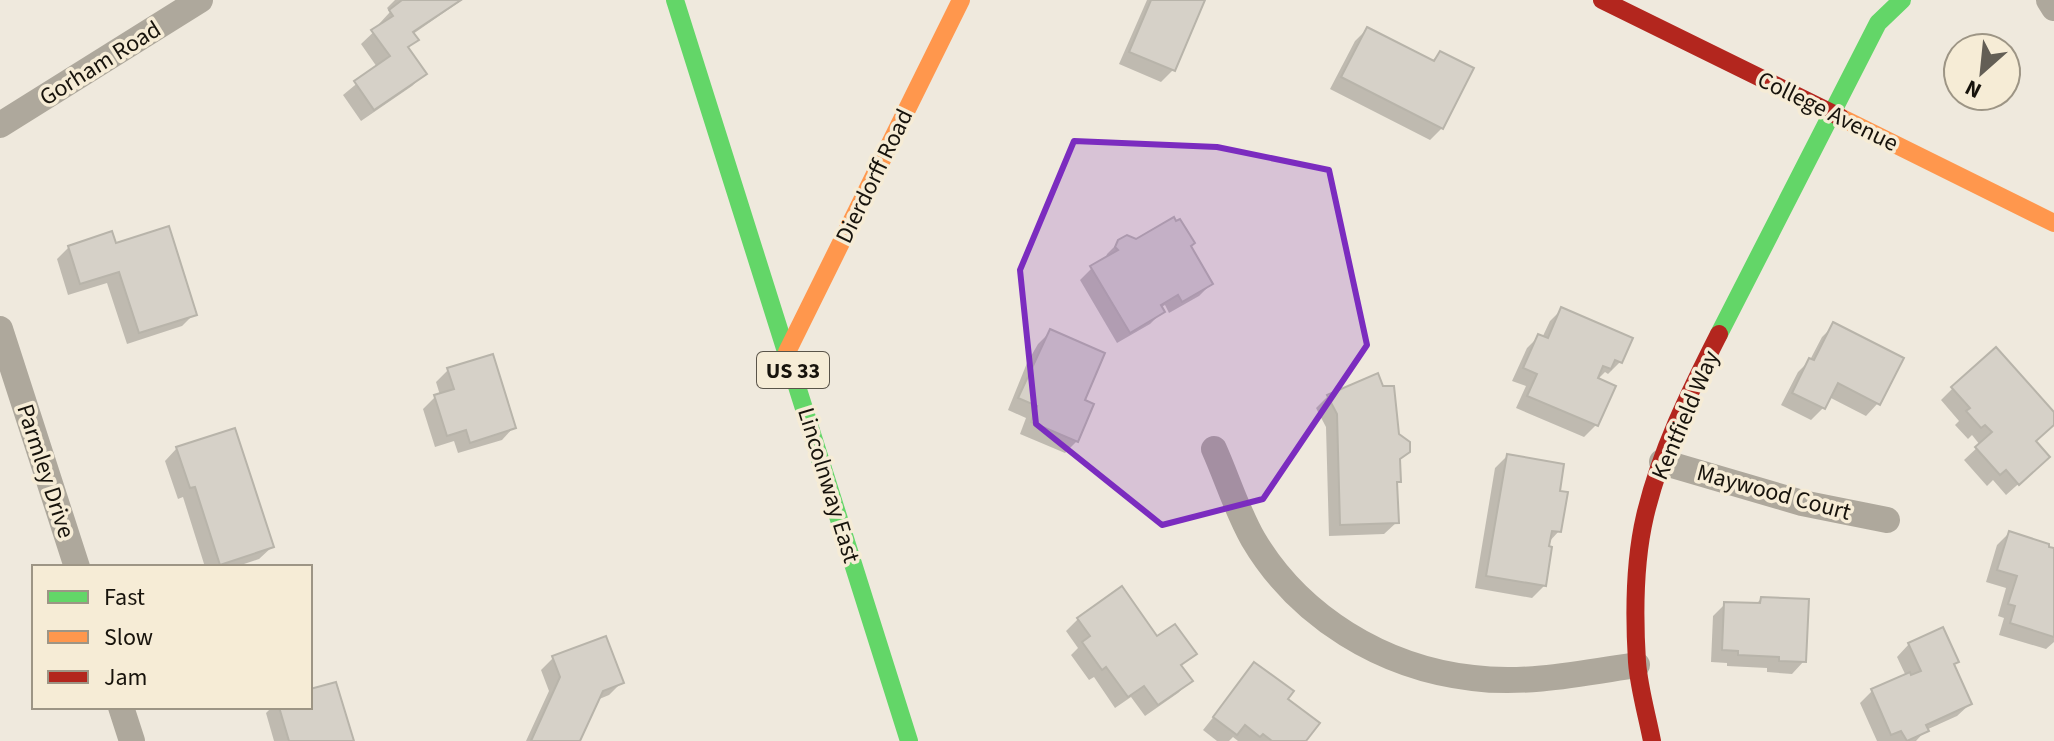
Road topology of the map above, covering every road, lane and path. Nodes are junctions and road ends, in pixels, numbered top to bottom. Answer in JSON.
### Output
{"nodes":[{"id":1,"x":200,"y":0,"type":"edge"},
{"id":2,"x":675,"y":0,"type":"edge"},
{"id":3,"x":961,"y":0,"type":"edge"},
{"id":4,"x":1602,"y":0,"type":"edge"},
{"id":5,"x":1902,"y":0,"type":"edge"},
{"id":6,"x":2049,"y":0,"type":"edge"},
{"id":7,"x":2054,"y":8,"type":"edge"},
{"id":8,"x":1830,"y":113,"type":"junction"},
{"id":9,"x":0,"y":125,"type":"edge"},
{"id":10,"x":2054,"y":223,"type":"edge"},
{"id":11,"x":0,"y":329,"type":"edge"},
{"id":12,"x":787,"y":352,"type":"junction"},
{"id":13,"x":1214,"y":449,"type":"dead end"},
{"id":14,"x":1662,"y":462,"type":"junction"},
{"id":15,"x":1887,"y":520,"type":"dead end"},
{"id":16,"x":76,"y":565,"type":"edge"},
{"id":17,"x":1637,"y":665,"type":"junction"},
{"id":18,"x":122,"y":709,"type":"edge"},
{"id":19,"x":132,"y":741,"type":"edge"},
{"id":20,"x":909,"y":741,"type":"edge"},
{"id":21,"x":1652,"y":741,"type":"edge"}],
"edges":[{"from":1,"to":9,"type":"street","name":"Gorham Road"},
{"from":2,"to":12,"type":"main road","name":"Lincolnway East","number":"US 33"},
{"from":3,"to":12,"type":"main road","name":"Dierdorff Road"},
{"from":4,"to":8,"type":"main road","name":"College Avenue"},
{"from":5,"to":8,"type":"main road","name":"Kentfield Way"},
{"from":6,"to":7,"type":"street"},
{"from":8,"to":10,"type":"main road","name":"College Avenue"},
{"from":8,"to":14,"type":"main road","name":"Kentfield Way"},
{"from":11,"to":16,"type":"street","name":"Parmley Drive"},
{"from":12,"to":20,"type":"main road","name":"Lincolnway East","number":"US 33"},
{"from":13,"to":17,"type":"street"},
{"from":14,"to":15,"type":"street","name":"Maywood Court"},
{"from":14,"to":17,"type":"main road","name":"Kentfield Way"},
{"from":17,"to":21,"type":"main road","name":"Kentfield Way"},
{"from":18,"to":19,"type":"street"}]}
